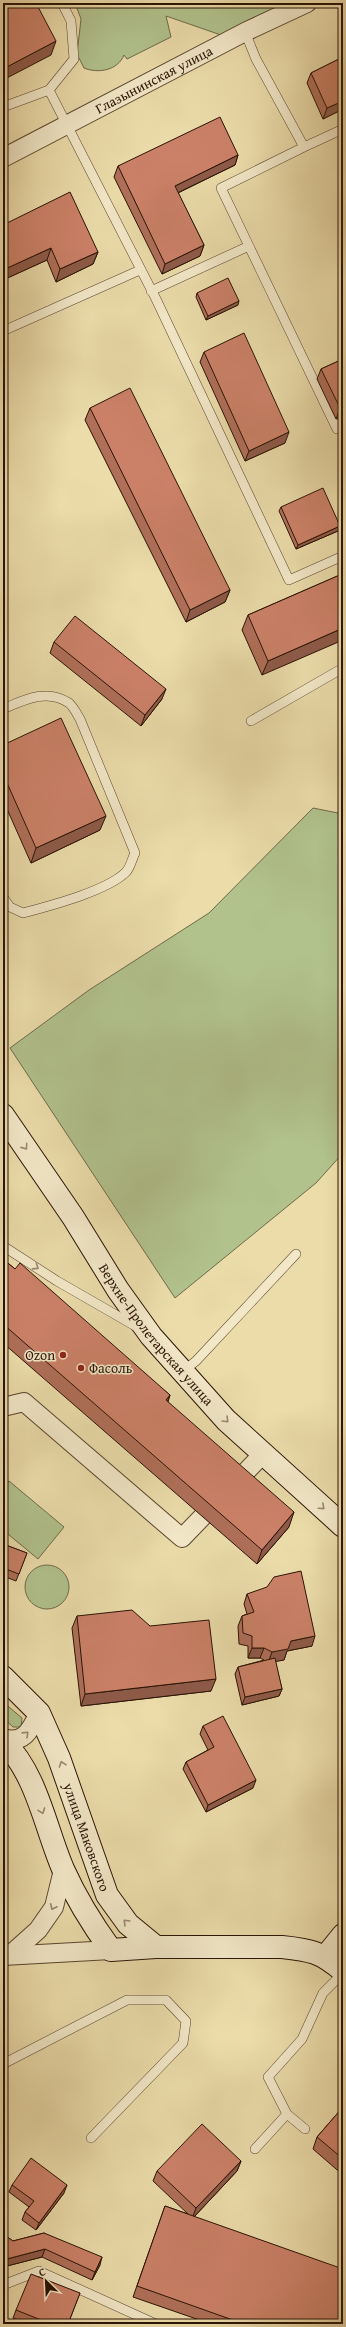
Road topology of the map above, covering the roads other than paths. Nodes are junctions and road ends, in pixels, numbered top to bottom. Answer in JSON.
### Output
{"nodes":[{"id":1,"x":62,"y":3,"type":"edge"},
{"id":2,"x":307,"y":3,"type":"edge"},
{"id":3,"x":245,"y":32,"type":"junction"},
{"id":4,"x":49,"y":90,"type":"junction"},
{"id":5,"x":3,"y":107,"type":"edge"},
{"id":6,"x":66,"y":126,"type":"junction"},
{"id":7,"x":343,"y":129,"type":"edge"},
{"id":8,"x":304,"y":147,"type":"junction"},
{"id":9,"x":3,"y":158,"type":"edge"},
{"id":10,"x":249,"y":246,"type":"junction"},
{"id":11,"x":140,"y":270,"type":"junction"},
{"id":12,"x":151,"y":291,"type":"junction"},
{"id":13,"x":3,"y":331,"type":"edge"},
{"id":14,"x":343,"y":426,"type":"edge"},
{"id":15,"x":343,"y":556,"type":"edge"},
{"id":16,"x":343,"y":668,"type":"edge"},
{"id":17,"x":3,"y":709,"type":"edge"},
{"id":18,"x":250,"y":720,"type":"dead end"},
{"id":19,"x":3,"y":897,"type":"edge"},
{"id":20,"x":3,"y":1115,"type":"edge"},
{"id":21,"x":3,"y":1246,"type":"edge"},
{"id":22,"x":296,"y":1254,"type":"dead end"},
{"id":23,"x":151,"y":1336,"type":"junction"},
{"id":24,"x":181,"y":1372,"type":"junction"},
{"id":25,"x":3,"y":1407,"type":"edge"},
{"id":26,"x":263,"y":1454,"type":"junction"},
{"id":27,"x":343,"y":1526,"type":"edge"},
{"id":28,"x":3,"y":1677,"type":"edge"},
{"id":29,"x":39,"y":1712,"type":"junction"},
{"id":30,"x":3,"y":1739,"type":"edge"},
{"id":31,"x":64,"y":1870,"type":"junction"},
{"id":32,"x":343,"y":1935,"type":"edge"},
{"id":33,"x":156,"y":1947,"type":"junction"},
{"id":34,"x":111,"y":1950,"type":"junction"},
{"id":35,"x":7,"y":1955,"type":"edge"},
{"id":36,"x":326,"y":1956,"type":"junction"},
{"id":37,"x":343,"y":1972,"type":"edge"},
{"id":38,"x":3,"y":2064,"type":"edge"},
{"id":39,"x":287,"y":2114,"type":"junction"},
{"id":40,"x":305,"y":2129,"type":"dead end"},
{"id":41,"x":91,"y":2138,"type":"dead end"},
{"id":42,"x":256,"y":2149,"type":"dead end"},
{"id":43,"x":3,"y":2286,"type":"edge"},
{"id":44,"x":156,"y":2324,"type":"edge"}],
"edges":[{"from":1,"to":4,"type":"lane"},
{"from":2,"to":3,"type":"street","name":"Глазынинская улица"},
{"from":3,"to":6,"type":"street","name":"Глазынинская улица"},
{"from":3,"to":8,"type":"lane"},
{"from":4,"to":5,"type":"lane"},
{"from":4,"to":6,"type":"lane"},
{"from":6,"to":9,"type":"street","name":"Глазынинская улица"},
{"from":6,"to":11,"type":"lane"},
{"from":7,"to":8,"type":"lane"},
{"from":8,"to":10,"type":"lane"},
{"from":10,"to":12,"type":"lane"},
{"from":10,"to":14,"type":"lane"},
{"from":11,"to":12,"type":"lane"},
{"from":11,"to":13,"type":"lane"},
{"from":12,"to":15,"type":"lane"},
{"from":16,"to":18,"type":"lane"},
{"from":17,"to":19,"type":"lane"},
{"from":20,"to":23,"type":"main road","name":"Верхне-Пролетарская улица","one_way":true},
{"from":21,"to":23,"type":"lane","one_way":true},
{"from":22,"to":24,"type":"lane"},
{"from":23,"to":24,"type":"main road","name":"Верхне-Пролетарская улица"},
{"from":24,"to":26,"type":"main road","name":"Верхне-Пролетарская улица","one_way":true},
{"from":25,"to":26,"type":"street"},
{"from":26,"to":27,"type":"main road","name":"Верхне-Пролетарская улица","one_way":true},
{"from":28,"to":29,"type":"main road","name":"улица Маковского"},
{"from":30,"to":29,"type":"street","name":"улица Маковского","one_way":true},
{"from":33,"to":29,"type":"main road","name":"улица Маковского","one_way":true},
{"from":30,"to":31,"type":"main road","name":"улица Маковского","one_way":true},
{"from":31,"to":34,"type":"main road","name":"улица Маковского"},
{"from":31,"to":35,"type":"street","one_way":true},
{"from":32,"to":36,"type":"main road"},
{"from":33,"to":34,"type":"main road"},
{"from":33,"to":36,"type":"main road"},
{"from":34,"to":35,"type":"street"},
{"from":36,"to":37,"type":"main road"},
{"from":37,"to":39,"type":"lane"},
{"from":38,"to":41,"type":"lane"},
{"from":39,"to":40,"type":"lane"},
{"from":39,"to":42,"type":"lane"},
{"from":43,"to":44,"type":"lane"}]}
